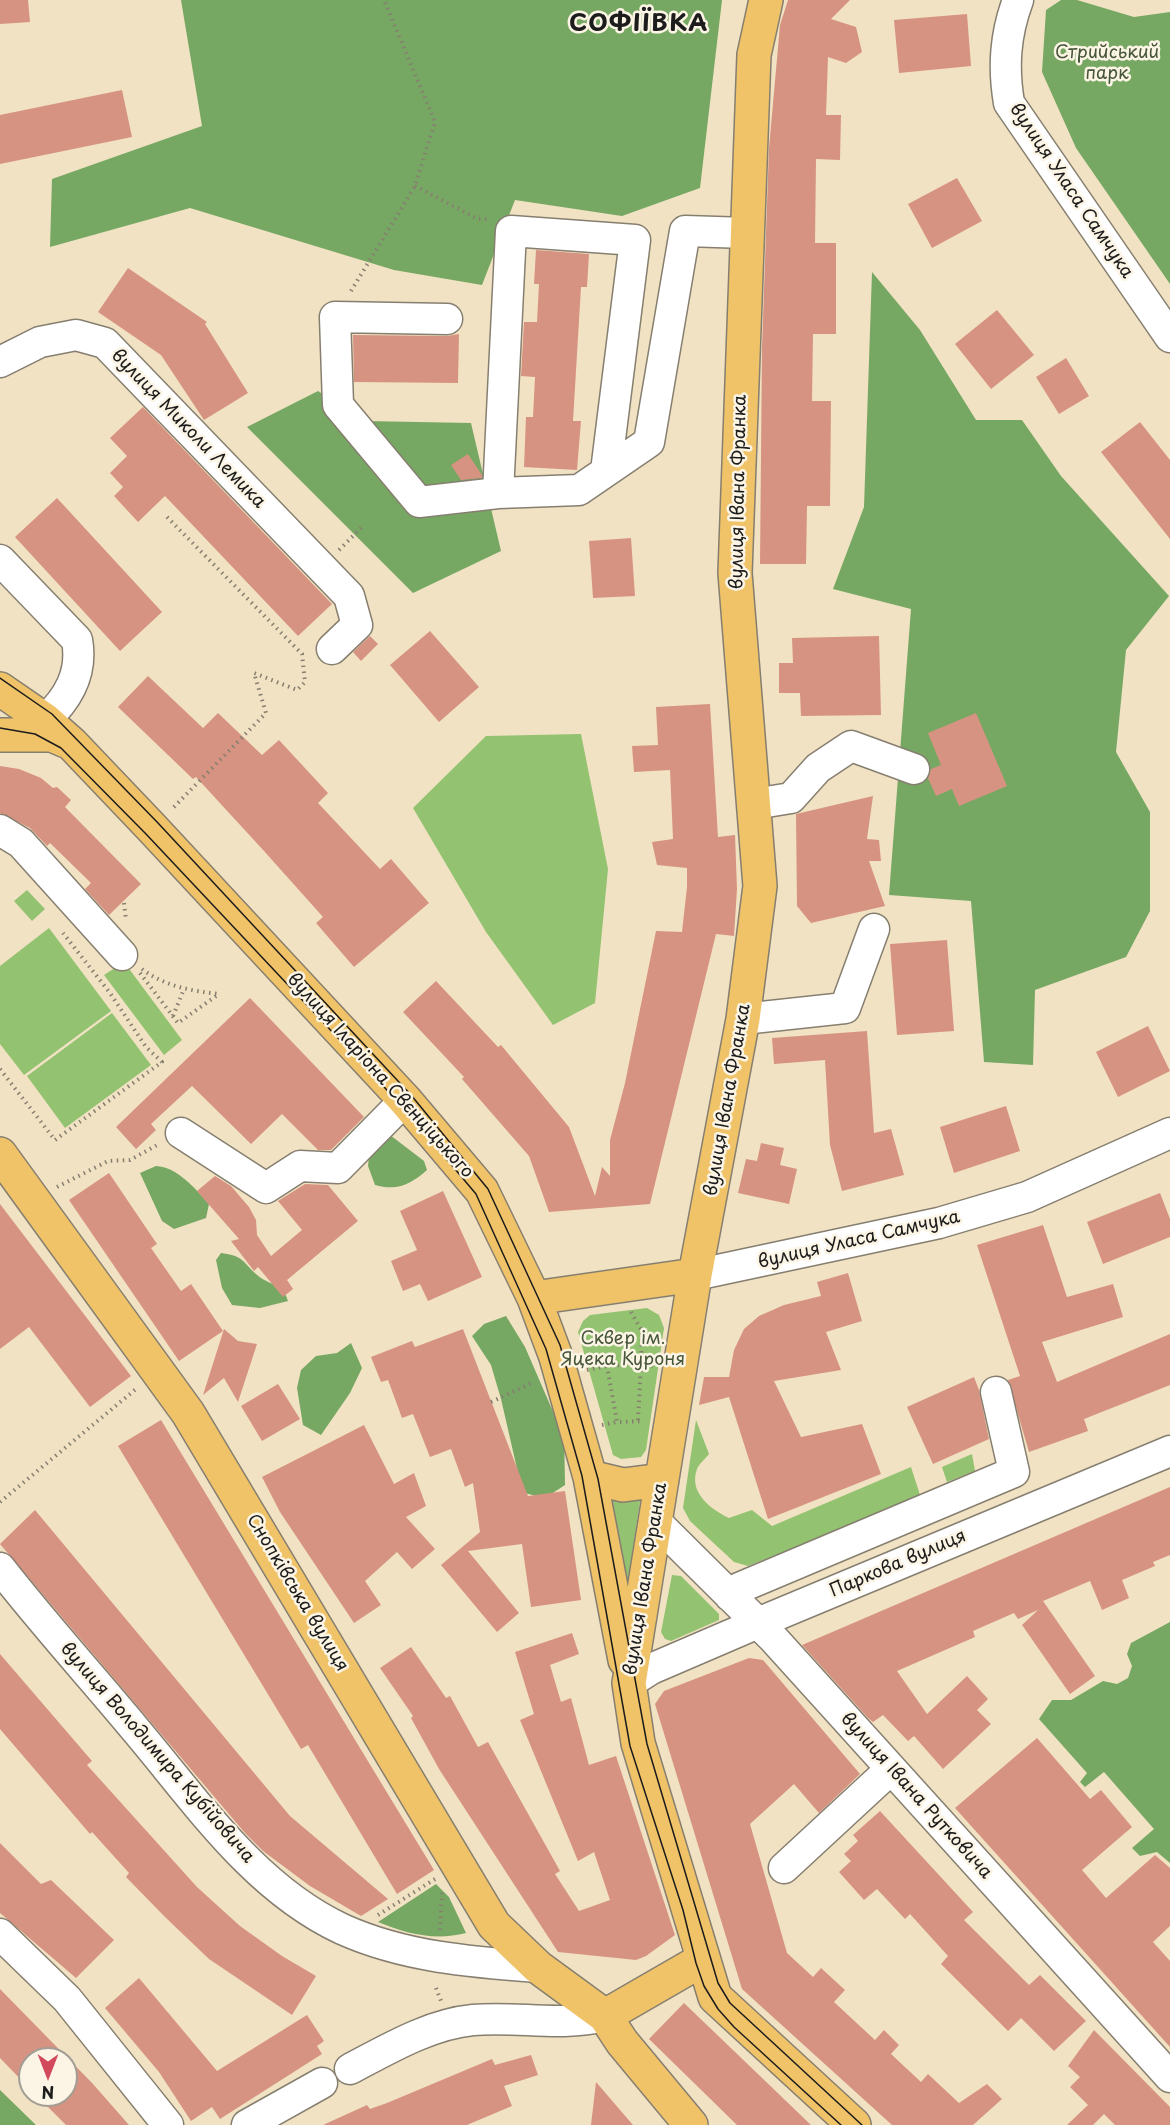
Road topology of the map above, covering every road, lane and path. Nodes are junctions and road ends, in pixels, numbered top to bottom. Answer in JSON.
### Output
{"nodes":[{"id":1,"x":384,"y":0,"type":"edge"},
{"id":2,"x":766,"y":0,"type":"edge"},
{"id":3,"x":1017,"y":0,"type":"edge"},
{"id":4,"x":747,"y":233,"type":"junction"},
{"id":5,"x":335,"y":317,"type":"junction"},
{"id":6,"x":447,"y":319,"type":"dead end"},
{"id":7,"x":1170,"y":337,"type":"edge"},
{"id":8,"x":0,"y":362,"type":"edge"},
{"id":9,"x":606,"y":471,"type":"junction"},
{"id":10,"x":498,"y":493,"type":"junction"},
{"id":11,"x":167,"y":517,"type":"dead end"},
{"id":12,"x":362,"y":526,"type":"dead end"},
{"id":13,"x":342,"y":548,"type":"dead end"},
{"id":14,"x":0,"y":560,"type":"edge"},
{"id":15,"x":332,"y":649,"type":"dead end"},
{"id":16,"x":0,"y":689,"type":"edge"},
{"id":17,"x":45,"y":720,"type":"junction"},
{"id":18,"x":0,"y":735,"type":"edge"},
{"id":19,"x":71,"y":743,"type":"junction"},
{"id":20,"x":914,"y":769,"type":"dead end"},
{"id":21,"x":754,"y":804,"type":"junction"},
{"id":22,"x":168,"y":813,"type":"dead end"},
{"id":23,"x":0,"y":830,"type":"edge"},
{"id":24,"x":124,"y":903,"type":"dead end"},
{"id":25,"x":874,"y":929,"type":"dead end"},
{"id":26,"x":61,"y":930,"type":"dead end"},
{"id":27,"x":128,"y":948,"type":"junction"},
{"id":28,"x":183,"y":989,"type":"junction"},
{"id":29,"x":173,"y":1016,"type":"junction"},
{"id":30,"x":743,"y":1019,"type":"junction"},
{"id":31,"x":0,"y":1069,"type":"edge"},
{"id":32,"x":405,"y":1100,"type":"junction"},
{"id":33,"x":181,"y":1133,"type":"joint"},
{"id":34,"x":1170,"y":1133,"type":"edge"},
{"id":35,"x":0,"y":1154,"type":"edge"},
{"id":36,"x":51,"y":1190,"type":"dead end"},
{"id":37,"x":695,"y":1275,"type":"junction"},
{"id":38,"x":534,"y":1298,"type":"junction"},
{"id":39,"x":627,"y":1305,"type":"dead end"},
{"id":40,"x":641,"y":1364,"type":"junction"},
{"id":41,"x":607,"y":1366,"type":"junction"},
{"id":42,"x":585,"y":1370,"type":"dead end"},
{"id":43,"x":145,"y":1382,"type":"dead end"},
{"id":44,"x":534,"y":1383,"type":"dead end"},
{"id":45,"x":996,"y":1392,"type":"dead end"},
{"id":46,"x":491,"y":1402,"type":"dead end"},
{"id":47,"x":617,"y":1422,"type":"junction"},
{"id":48,"x":601,"y":1425,"type":"dead end"},
{"id":49,"x":1170,"y":1451,"type":"edge"},
{"id":50,"x":590,"y":1477,"type":"junction"},
{"id":51,"x":662,"y":1480,"type":"junction"},
{"id":52,"x":0,"y":1502,"type":"edge"},
{"id":53,"x":655,"y":1521,"type":"junction"},
{"id":54,"x":2,"y":1574,"type":"edge"},
{"id":55,"x":730,"y":1596,"type":"junction"},
{"id":56,"x":756,"y":1624,"type":"junction"},
{"id":57,"x":629,"y":1683,"type":"junction"},
{"id":58,"x":891,"y":1769,"type":"junction"},
{"id":59,"x":784,"y":1868,"type":"dead end"},
{"id":60,"x":443,"y":1874,"type":"dead end"},
{"id":61,"x":443,"y":1886,"type":"dead end"},
{"id":62,"x":374,"y":1917,"type":"dead end"},
{"id":63,"x":440,"y":1933,"type":"dead end"},
{"id":64,"x":0,"y":1934,"type":"edge"},
{"id":65,"x":702,"y":1960,"type":"junction"},
{"id":66,"x":538,"y":1967,"type":"junction"},
{"id":67,"x":435,"y":1988,"type":"dead end"},
{"id":68,"x":443,"y":2006,"type":"dead end"},
{"id":69,"x":605,"y":2016,"type":"junction"},
{"id":70,"x":351,"y":2069,"type":"dead end"},
{"id":71,"x":1170,"y":2077,"type":"edge"},
{"id":72,"x":322,"y":2083,"type":"dead end"},
{"id":73,"x":168,"y":2125,"type":"edge"},
{"id":74,"x":247,"y":2125,"type":"edge"},
{"id":75,"x":691,"y":2125,"type":"edge"},
{"id":76,"x":854,"y":2125,"type":"edge"}],
"edges":[{"from":1,"to":5,"type":"path"},
{"from":2,"to":4,"type":"main road","name":"вулиця Івана Франка"},
{"from":3,"to":7,"type":"street","name":"вулиця Уласа Самчука"},
{"from":4,"to":9,"type":"street"},
{"from":4,"to":21,"type":"main road","name":"вулиця Івана Франка"},
{"from":5,"to":6,"type":"street"},
{"from":5,"to":10,"type":"street"},
{"from":8,"to":15,"type":"street","name":"вулиця Миколи Лемика"},
{"from":9,"to":10,"type":"street"},
{"from":9,"to":10,"type":"street"},
{"from":11,"to":22,"type":"path"},
{"from":12,"to":13,"type":"path"},
{"from":14,"to":17,"type":"street"},
{"from":16,"to":17,"type":"main road","name":"вулиця Іларіона Свєнціцького"},
{"from":17,"to":19,"type":"main road","name":"вулиця Іларіона Свєнціцького"},
{"from":18,"to":19,"type":"main road"},
{"from":19,"to":32,"type":"main road","name":"вулиця Іларіона Свєнціцького"},
{"from":20,"to":21,"type":"street"},
{"from":21,"to":30,"type":"main road","name":"вулиця Івана Франка"},
{"from":23,"to":27,"type":"street"},
{"from":24,"to":27,"type":"path"},
{"from":25,"to":30,"type":"street"},
{"from":26,"to":31,"type":"path"},
{"from":27,"to":28,"type":"path"},
{"from":27,"to":29,"type":"path"},
{"from":28,"to":29,"type":"path"},
{"from":28,"to":29,"type":"path"},
{"from":30,"to":37,"type":"main road","name":"вулиця Івана Франка"},
{"from":32,"to":33,"type":"street"},
{"from":32,"to":38,"type":"main road","name":"вулиця Іларіона Свєнціцького"},
{"from":33,"to":36,"type":"path"},
{"from":34,"to":37,"type":"street","name":"вулиця Уласа Самчука"},
{"from":35,"to":66,"type":"main road","name":"Снопківська вулиця"},
{"from":37,"to":38,"type":"main road","name":"вулиця Уласа Самчука"},
{"from":37,"to":51,"type":"main road","name":"вулиця Івана Франка"},
{"from":38,"to":50,"type":"main road","name":"вулиця Іларіона Свєнціцького"},
{"from":39,"to":40,"type":"path"},
{"from":40,"to":41,"type":"path"},
{"from":40,"to":47,"type":"path"},
{"from":41,"to":42,"type":"path"},
{"from":41,"to":47,"type":"path"},
{"from":43,"to":52,"type":"path"},
{"from":44,"to":46,"type":"path"},
{"from":45,"to":55,"type":"street"},
{"from":47,"to":48,"type":"path"},
{"from":49,"to":56,"type":"street","name":"Паркова вулиця"},
{"from":50,"to":51,"type":"main road"},
{"from":50,"to":57,"type":"main road","name":"вулиця Іларіона Свєнціцького"},
{"from":51,"to":53,"type":"main road","name":"вулиця Івана Франка"},
{"from":53,"to":55,"type":"street","name":"вулиця Івана Рутковича"},
{"from":53,"to":57,"type":"main road","name":"вулиця Івана Франка"},
{"from":54,"to":66,"type":"street","name":"вулиця Володимира Кубійовича"},
{"from":55,"to":56,"type":"street","name":"вулиця Івана Рутковича"},
{"from":56,"to":57,"type":"street","name":"Паркова вулиця"},
{"from":56,"to":58,"type":"street","name":"вулиця Івана Рутковича"},
{"from":57,"to":65,"type":"main road","name":"вулиця Івана Франка"},
{"from":58,"to":59,"type":"street"},
{"from":58,"to":71,"type":"street","name":"вулиця Івана Рутковича"},
{"from":60,"to":62,"type":"path"},
{"from":61,"to":63,"type":"path"},
{"from":64,"to":73,"type":"street"},
{"from":65,"to":69,"type":"main road"},
{"from":65,"to":76,"type":"main road","name":"вулиця Івана Франка"},
{"from":66,"to":69,"type":"main road","name":"Снопківська вулиця"},
{"from":67,"to":68,"type":"path"},
{"from":69,"to":70,"type":"street"},
{"from":69,"to":75,"type":"main road"},
{"from":72,"to":74,"type":"street"}]}
